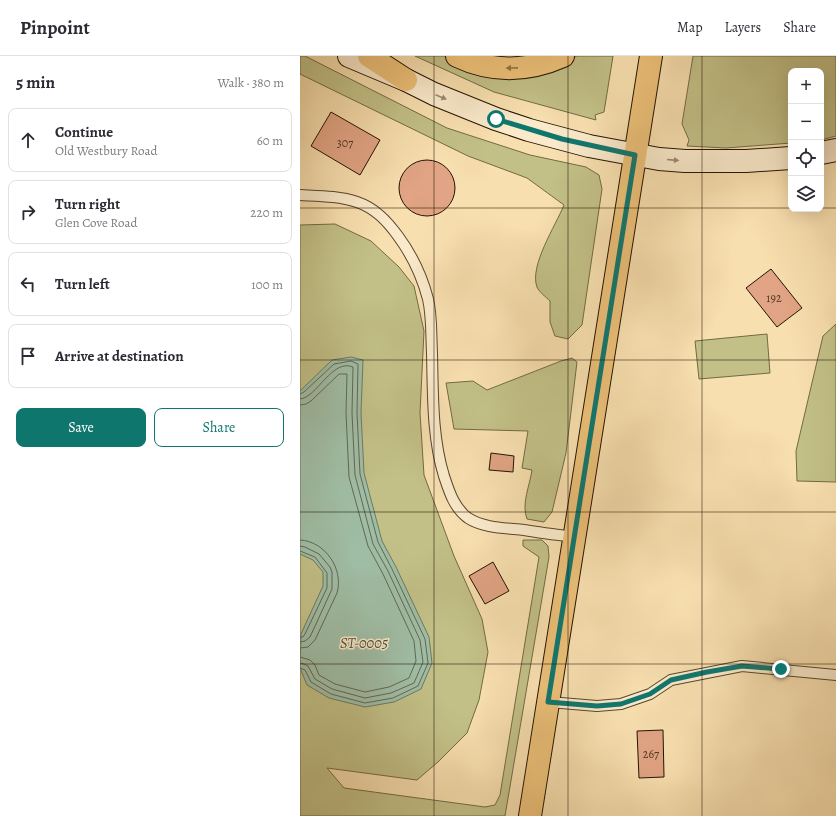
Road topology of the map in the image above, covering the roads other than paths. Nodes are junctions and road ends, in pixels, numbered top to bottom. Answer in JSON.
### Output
{"nodes":[{"id":1,"x":349,"y":56,"type":"edge"},
{"id":2,"x":369,"y":56,"type":"edge"},
{"id":3,"x":457,"y":56,"type":"edge"},
{"id":4,"x":563,"y":56,"type":"edge"},
{"id":5,"x":651,"y":56,"type":"edge"},
{"id":6,"x":406,"y":80,"type":"junction"},
{"id":7,"x":836,"y":150,"type":"edge"},
{"id":8,"x":824,"y":152,"type":"edge"},
{"id":9,"x":635,"y":155,"type":"junction"},
{"id":10,"x":788,"y":158,"type":"edge"},
{"id":11,"x":300,"y":195,"type":"edge"},
{"id":12,"x":575,"y":537,"type":"junction"},
{"id":13,"x":836,"y":675,"type":"edge"},
{"id":14,"x":548,"y":702,"type":"junction"},
{"id":15,"x":530,"y":816,"type":"edge"}],
"edges":[{"from":1,"to":6,"type":"main road"},
{"from":2,"to":6,"type":"main road"},
{"from":4,"to":3,"type":"main road","one_way":true},
{"from":5,"to":9,"type":"main road"},
{"from":6,"to":9,"type":"main road","one_way":true},
{"from":7,"to":8,"type":"main road"},
{"from":9,"to":10,"type":"main road","one_way":true},
{"from":9,"to":12,"type":"main road"},
{"from":11,"to":12,"type":"lane"},
{"from":12,"to":14,"type":"main road"},
{"from":13,"to":14,"type":"lane"},
{"from":14,"to":15,"type":"main road"}]}
